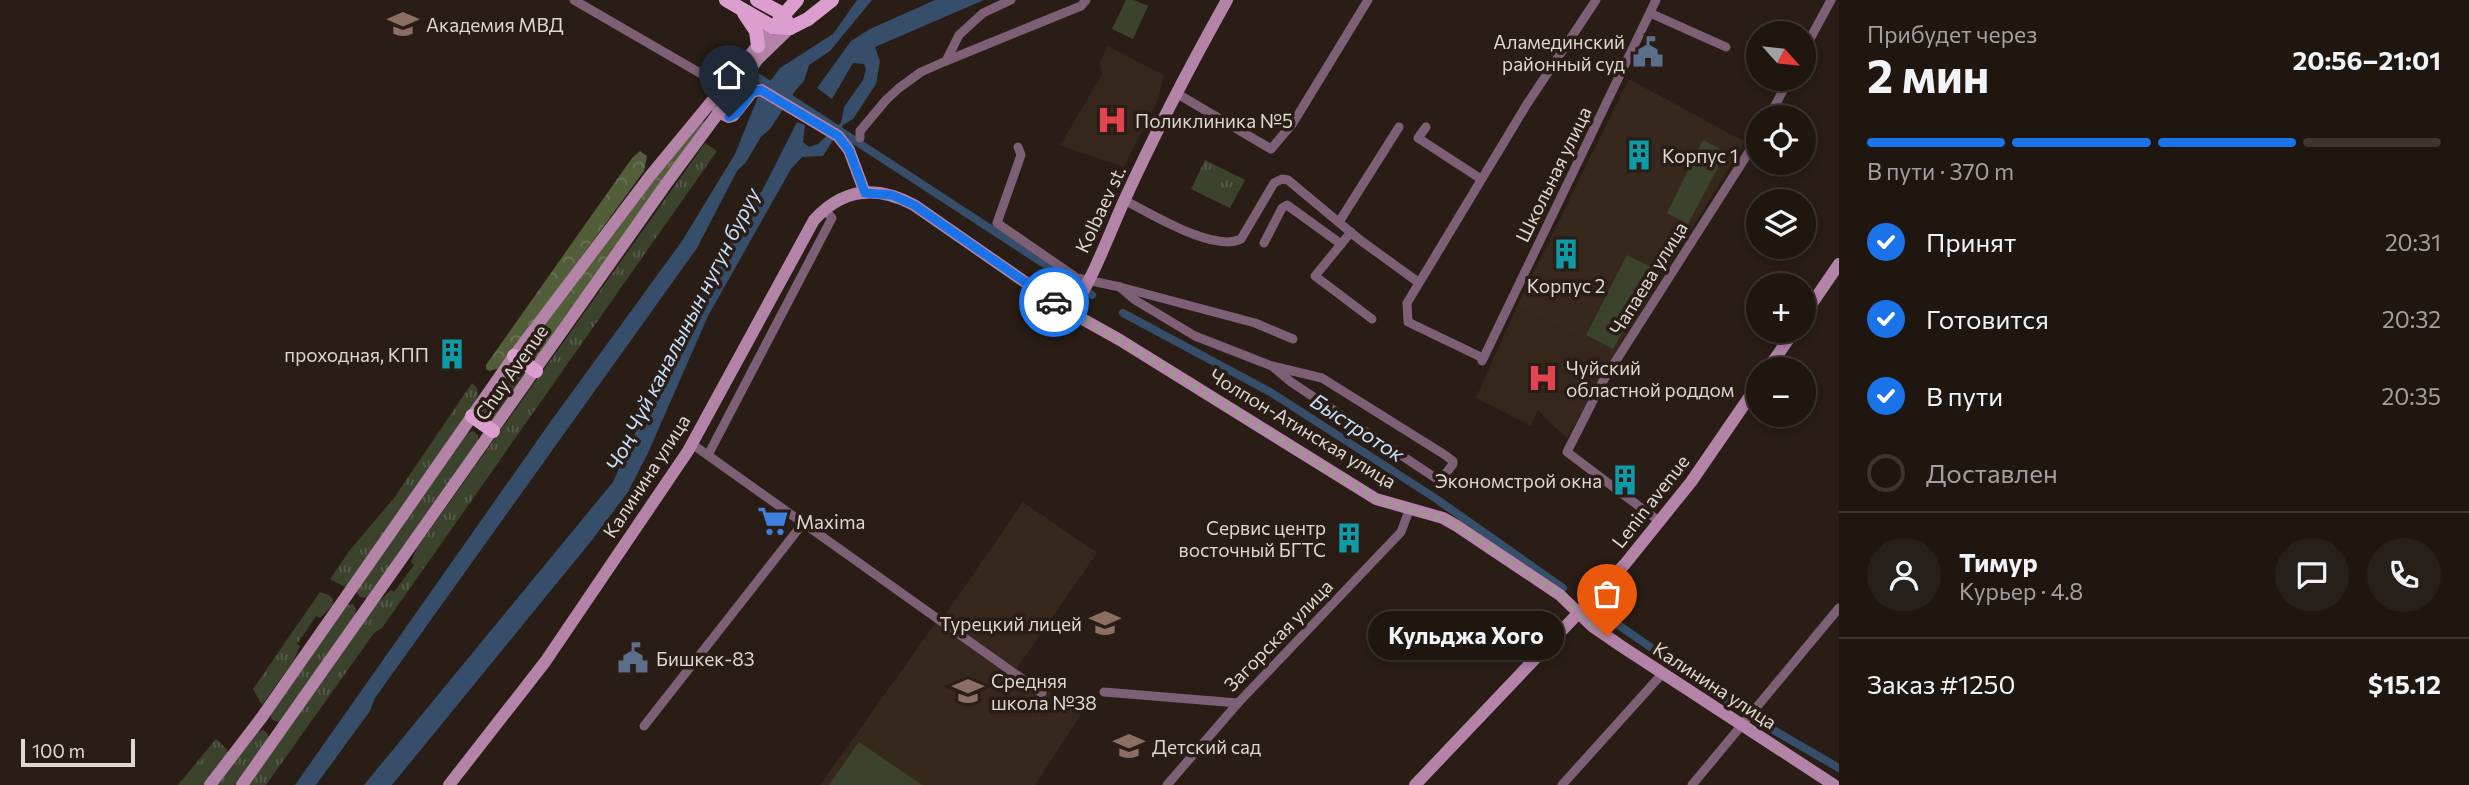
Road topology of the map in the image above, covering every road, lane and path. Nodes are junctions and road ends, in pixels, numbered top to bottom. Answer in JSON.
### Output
{"nodes":[{"id":1,"x":574,"y":0,"type":"edge"},
{"id":2,"x":757,"y":0,"type":"edge"},
{"id":3,"x":774,"y":0,"type":"edge"},
{"id":4,"x":798,"y":0,"type":"edge"},
{"id":5,"x":832,"y":0,"type":"edge"},
{"id":6,"x":1010,"y":0,"type":"edge"},
{"id":7,"x":1086,"y":0,"type":"edge"},
{"id":8,"x":1227,"y":0,"type":"edge"},
{"id":9,"x":1368,"y":0,"type":"edge"},
{"id":10,"x":1596,"y":0,"type":"edge"},
{"id":11,"x":1656,"y":0,"type":"edge"},
{"id":12,"x":1831,"y":0,"type":"edge"},
{"id":13,"x":732,"y":4,"type":"edge"},
{"id":14,"x":784,"y":7,"type":"edge"},
{"id":15,"x":1650,"y":13,"type":"junction"},
{"id":16,"x":808,"y":19,"type":"junction"},
{"id":17,"x":773,"y":27,"type":"junction"},
{"id":18,"x":790,"y":28,"type":"junction"},
{"id":19,"x":1816,"y":28,"type":"edge"},
{"id":20,"x":758,"y":46,"type":"junction"},
{"id":21,"x":1726,"y":47,"type":"dead end"},
{"id":22,"x":946,"y":61,"type":"junction"},
{"id":23,"x":724,"y":86,"type":"junction"},
{"id":24,"x":1176,"y":93,"type":"junction"},
{"id":25,"x":718,"y":112,"type":"junction"},
{"id":26,"x":1399,"y":127,"type":"dead end"},
{"id":27,"x":1426,"y":127,"type":"dead end"},
{"id":28,"x":860,"y":138,"type":"dead end"},
{"id":29,"x":1018,"y":147,"type":"dead end"},
{"id":30,"x":1746,"y":156,"type":"edge"},
{"id":31,"x":1481,"y":179,"type":"junction"},
{"id":32,"x":865,"y":193,"type":"junction"},
{"id":33,"x":1124,"y":200,"type":"junction"},
{"id":34,"x":824,"y":209,"type":"junction"},
{"id":35,"x":1339,"y":222,"type":"junction"},
{"id":36,"x":1351,"y":232,"type":"junction"},
{"id":37,"x":1264,"y":243,"type":"dead end"},
{"id":38,"x":1341,"y":244,"type":"junction"},
{"id":39,"x":1839,"y":264,"type":"edge"},
{"id":40,"x":1418,"y":282,"type":"junction"},
{"id":41,"x":1088,"y":283,"type":"junction"},
{"id":42,"x":1120,"y":287,"type":"junction"},
{"id":43,"x":1816,"y":298,"type":"edge"},
{"id":44,"x":1070,"y":313,"type":"junction"},
{"id":45,"x":1372,"y":319,"type":"dead end"},
{"id":46,"x":1293,"y":339,"type":"dead end"},
{"id":47,"x":514,"y":356,"type":"junction"},
{"id":48,"x":1272,"y":366,"type":"junction"},
{"id":49,"x":536,"y":371,"type":"junction"},
{"id":50,"x":1746,"y":403,"type":"edge"},
{"id":51,"x":472,"y":416,"type":"junction"},
{"id":52,"x":493,"y":431,"type":"junction"},
{"id":53,"x":692,"y":444,"type":"junction"},
{"id":54,"x":708,"y":455,"type":"junction"},
{"id":55,"x":1410,"y":508,"type":"junction"},
{"id":56,"x":804,"y":522,"type":"junction"},
{"id":57,"x":1660,"y":522,"type":"junction"},
{"id":58,"x":346,"y":594,"type":"junction"},
{"id":59,"x":367,"y":608,"type":"junction"},
{"id":60,"x":1839,"y":608,"type":"edge"},
{"id":61,"x":1578,"y":613,"type":"junction"},
{"id":62,"x":1662,"y":674,"type":"junction"},
{"id":63,"x":1104,"y":692,"type":"dead end"},
{"id":64,"x":1042,"y":693,"type":"dead end"},
{"id":65,"x":1238,"y":702,"type":"junction"},
{"id":66,"x":262,"y":716,"type":"junction"},
{"id":67,"x":644,"y":726,"type":"dead end"},
{"id":68,"x":1741,"y":726,"type":"junction"},
{"id":69,"x":279,"y":734,"type":"junction"},
{"id":70,"x":210,"y":785,"type":"edge"},
{"id":71,"x":242,"y":785,"type":"edge"},
{"id":72,"x":449,"y":785,"type":"edge"},
{"id":73,"x":1167,"y":785,"type":"edge"},
{"id":74,"x":1415,"y":785,"type":"edge"},
{"id":75,"x":1562,"y":785,"type":"edge"},
{"id":76,"x":1692,"y":785,"type":"edge"},
{"id":77,"x":1834,"y":785,"type":"edge"}],
"edges":[{"from":1,"to":23,"type":"street"},
{"from":2,"to":14,"type":"main road"},
{"from":3,"to":14,"type":"main road"},
{"from":4,"to":14,"type":"main road","name":"Chuy Avenue"},
{"from":4,"to":16,"type":"main road"},
{"from":5,"to":16,"type":"main road","name":"Chuy Avenue"},
{"from":6,"to":22,"type":"street"},
{"from":7,"to":22,"type":"street"},
{"from":8,"to":24,"type":"main road","name":"Kolbaev st."},
{"from":9,"to":24,"type":"street"},
{"from":10,"to":31,"type":"street"},
{"from":11,"to":15,"type":"street","name":"Школьная улица"},
{"from":12,"to":19,"type":"street"},
{"from":13,"to":17,"type":"main road"},
{"from":13,"to":20,"type":"main road"},
{"from":14,"to":17,"type":"main road","name":"Chuy Avenue"},
{"from":14,"to":18,"type":"main road"},
{"from":15,"to":21,"type":"street"},
{"from":15,"to":40,"type":"street","name":"Школьная улица"},
{"from":16,"to":18,"type":"main road","name":"Chuy Avenue"},
{"from":17,"to":18,"type":"main road"},
{"from":17,"to":20,"type":"main road","name":"Chuy Avenue"},
{"from":18,"to":25,"type":"main road","name":"Chuy Avenue"},
{"from":20,"to":23,"type":"main road","name":"Chuy Avenue"},
{"from":22,"to":28,"type":"street"},
{"from":23,"to":47,"type":"main road","name":"Chuy Avenue"},
{"from":24,"to":33,"type":"main road","name":"Kolbaev st."},
{"from":25,"to":32,"type":"main road"},
{"from":25,"to":49,"type":"main road","name":"Chuy Avenue"},
{"from":26,"to":35,"type":"street"},
{"from":27,"to":31,"type":"street"},
{"from":29,"to":41,"type":"street"},
{"from":30,"to":57,"type":"street","name":"Чапаева улица"},
{"from":31,"to":40,"type":"street"},
{"from":32,"to":34,"type":"main road","name":"Калинина улица"},
{"from":32,"to":44,"type":"main road","name":"Чолпон-Атинская улица"},
{"from":33,"to":35,"type":"street"},
{"from":33,"to":41,"type":"main road","name":"Kolbaev st."},
{"from":34,"to":53,"type":"main road","name":"Калинина улица"},
{"from":34,"to":54,"type":"street"},
{"from":35,"to":36,"type":"street"},
{"from":36,"to":38,"type":"street"},
{"from":36,"to":40,"type":"street"},
{"from":37,"to":38,"type":"street"},
{"from":38,"to":45,"type":"street"},
{"from":39,"to":43,"type":"main road"},
{"from":41,"to":42,"type":"street"},
{"from":41,"to":44,"type":"main road","name":"Kolbaev st."},
{"from":42,"to":46,"type":"street"},
{"from":42,"to":48,"type":"street"},
{"from":44,"to":55,"type":"main road","name":"Чолпон-Атинская улица"},
{"from":47,"to":49,"type":"main road"},
{"from":47,"to":51,"type":"main road","name":"Chuy Avenue"},
{"from":48,"to":48,"type":"street"},
{"from":49,"to":52,"type":"main road","name":"Chuy Avenue"},
{"from":50,"to":57,"type":"main road","name":"Lenin avenue"},
{"from":51,"to":52,"type":"main road"},
{"from":51,"to":58,"type":"main road","name":"Chuy Avenue"},
{"from":52,"to":59,"type":"main road","name":"Chuy Avenue"},
{"from":53,"to":54,"type":"street"},
{"from":53,"to":72,"type":"main road","name":"Калинина улица"},
{"from":54,"to":56,"type":"street"},
{"from":55,"to":61,"type":"main road","name":"Чолпон-Атинская улица"},
{"from":55,"to":65,"type":"street","name":"Загорская улица"},
{"from":56,"to":64,"type":"street"},
{"from":56,"to":67,"type":"street"},
{"from":57,"to":61,"type":"main road","name":"Lenin avenue"},
{"from":58,"to":59,"type":"main road"},
{"from":58,"to":66,"type":"main road","name":"Chuy Avenue"},
{"from":59,"to":69,"type":"main road","name":"Chuy Avenue"},
{"from":60,"to":68,"type":"street"},
{"from":61,"to":62,"type":"main road","name":"Калинина улица"},
{"from":61,"to":74,"type":"main road","name":"Lenin avenue"},
{"from":62,"to":68,"type":"main road","name":"Калинина улица"},
{"from":62,"to":75,"type":"street"},
{"from":63,"to":65,"type":"street"},
{"from":65,"to":73,"type":"street","name":"Загорская улица"},
{"from":66,"to":69,"type":"main road"},
{"from":66,"to":70,"type":"main road","name":"Chuy Avenue"},
{"from":68,"to":76,"type":"street"},
{"from":68,"to":77,"type":"main road","name":"Калинина улица"},
{"from":69,"to":71,"type":"main road","name":"Chuy Avenue"}]}
